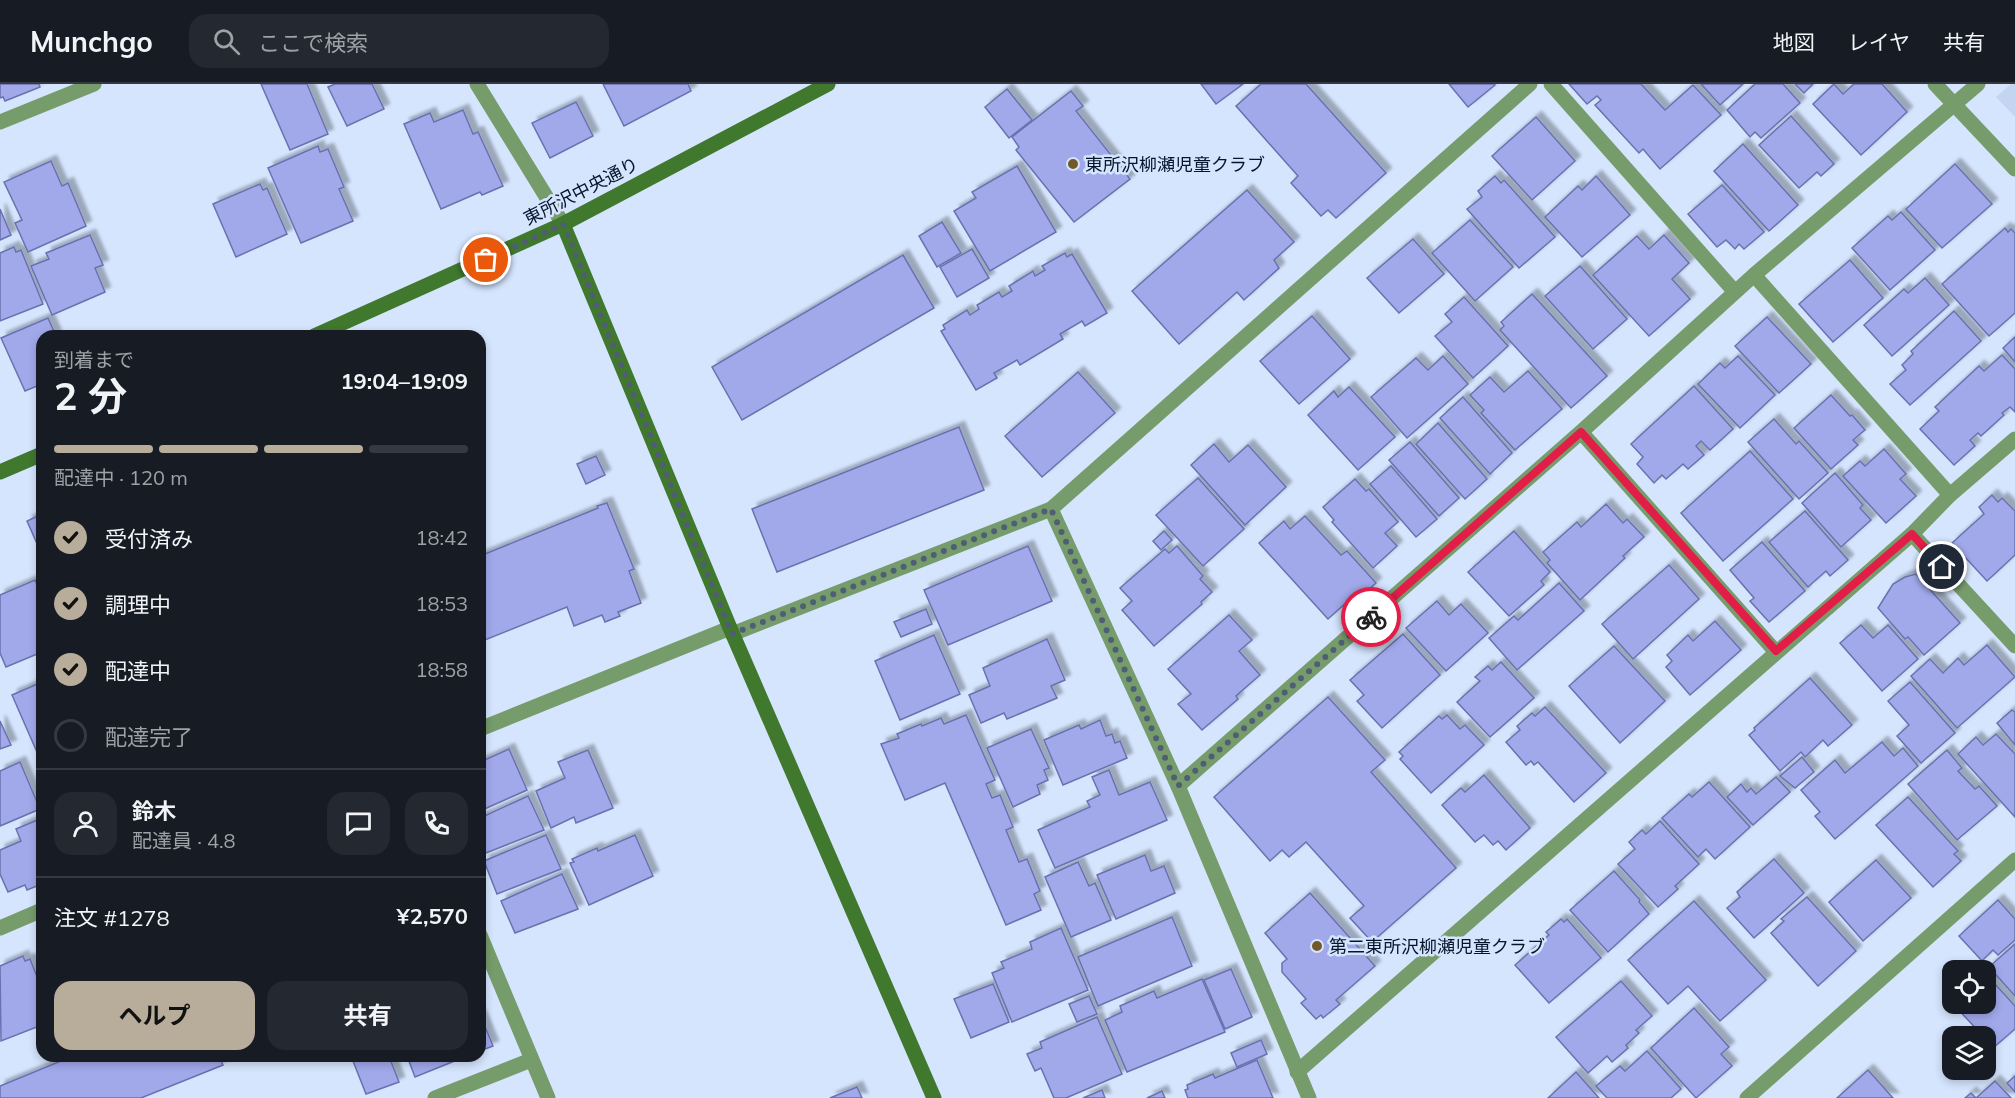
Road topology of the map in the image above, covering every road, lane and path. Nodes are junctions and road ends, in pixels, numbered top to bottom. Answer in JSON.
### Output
{"nodes":[{"id":1,"x":94,"y":84,"type":"edge"},
{"id":2,"x":477,"y":84,"type":"edge"},
{"id":3,"x":828,"y":84,"type":"edge"},
{"id":4,"x":1530,"y":84,"type":"edge"},
{"id":5,"x":1551,"y":84,"type":"edge"},
{"id":6,"x":1935,"y":84,"type":"edge"},
{"id":7,"x":1978,"y":84,"type":"edge"},
{"id":8,"x":1954,"y":105,"type":"junction"},
{"id":9,"x":0,"y":122,"type":"edge"},
{"id":10,"x":2015,"y":169,"type":"edge"},
{"id":11,"x":563,"y":224,"type":"junction"},
{"id":12,"x":1754,"y":275,"type":"junction"},
{"id":13,"x":1735,"y":292,"type":"junction"},
{"id":14,"x":327,"y":330,"type":"edge"},
{"id":15,"x":1581,"y":432,"type":"junction"},
{"id":16,"x":2015,"y":439,"type":"edge"},
{"id":17,"x":36,"y":457,"type":"edge"},
{"id":18,"x":0,"y":472,"type":"edge"},
{"id":19,"x":1950,"y":495,"type":"junction"},
{"id":20,"x":1051,"y":509,"type":"junction"},
{"id":21,"x":1912,"y":534,"type":"junction"},
{"id":22,"x":731,"y":631,"type":"junction"},
{"id":23,"x":2015,"y":646,"type":"edge"},
{"id":24,"x":1776,"y":651,"type":"junction"},
{"id":25,"x":486,"y":727,"type":"edge"},
{"id":26,"x":1178,"y":786,"type":"junction"},
{"id":27,"x":2015,"y":860,"type":"edge"},
{"id":28,"x":36,"y":913,"type":"edge"},
{"id":29,"x":0,"y":928,"type":"edge"},
{"id":30,"x":486,"y":950,"type":"edge"},
{"id":31,"x":531,"y":1060,"type":"junction"},
{"id":32,"x":1297,"y":1072,"type":"junction"},
{"id":33,"x":435,"y":1098,"type":"edge"},
{"id":34,"x":548,"y":1098,"type":"edge"},
{"id":35,"x":934,"y":1098,"type":"edge"},
{"id":36,"x":1309,"y":1098,"type":"edge"},
{"id":37,"x":1747,"y":1098,"type":"edge"}],
"edges":[{"from":1,"to":9,"type":"street"},
{"from":2,"to":11,"type":"street"},
{"from":3,"to":11,"type":"street","name":"東所沢中央通り"},
{"from":4,"to":20,"type":"street"},
{"from":5,"to":13,"type":"street"},
{"from":6,"to":8,"type":"street"},
{"from":7,"to":8,"type":"street"},
{"from":8,"to":10,"type":"street"},
{"from":8,"to":12,"type":"street"},
{"from":11,"to":14,"type":"street","name":"東所沢中央通り"},
{"from":11,"to":22,"type":"street"},
{"from":12,"to":13,"type":"street"},
{"from":12,"to":19,"type":"street"},
{"from":13,"to":15,"type":"street"},
{"from":15,"to":24,"type":"street"},
{"from":15,"to":26,"type":"street"},
{"from":16,"to":19,"type":"street"},
{"from":17,"to":18,"type":"street"},
{"from":19,"to":21,"type":"street"},
{"from":20,"to":22,"type":"street"},
{"from":20,"to":26,"type":"street"},
{"from":21,"to":23,"type":"street"},
{"from":21,"to":24,"type":"street"},
{"from":22,"to":25,"type":"street"},
{"from":22,"to":35,"type":"street"},
{"from":24,"to":32,"type":"street"},
{"from":26,"to":32,"type":"street"},
{"from":27,"to":37,"type":"street"},
{"from":28,"to":29,"type":"street"},
{"from":30,"to":31,"type":"street"},
{"from":31,"to":33,"type":"street"},
{"from":31,"to":34,"type":"street"},
{"from":32,"to":36,"type":"street"}]}
